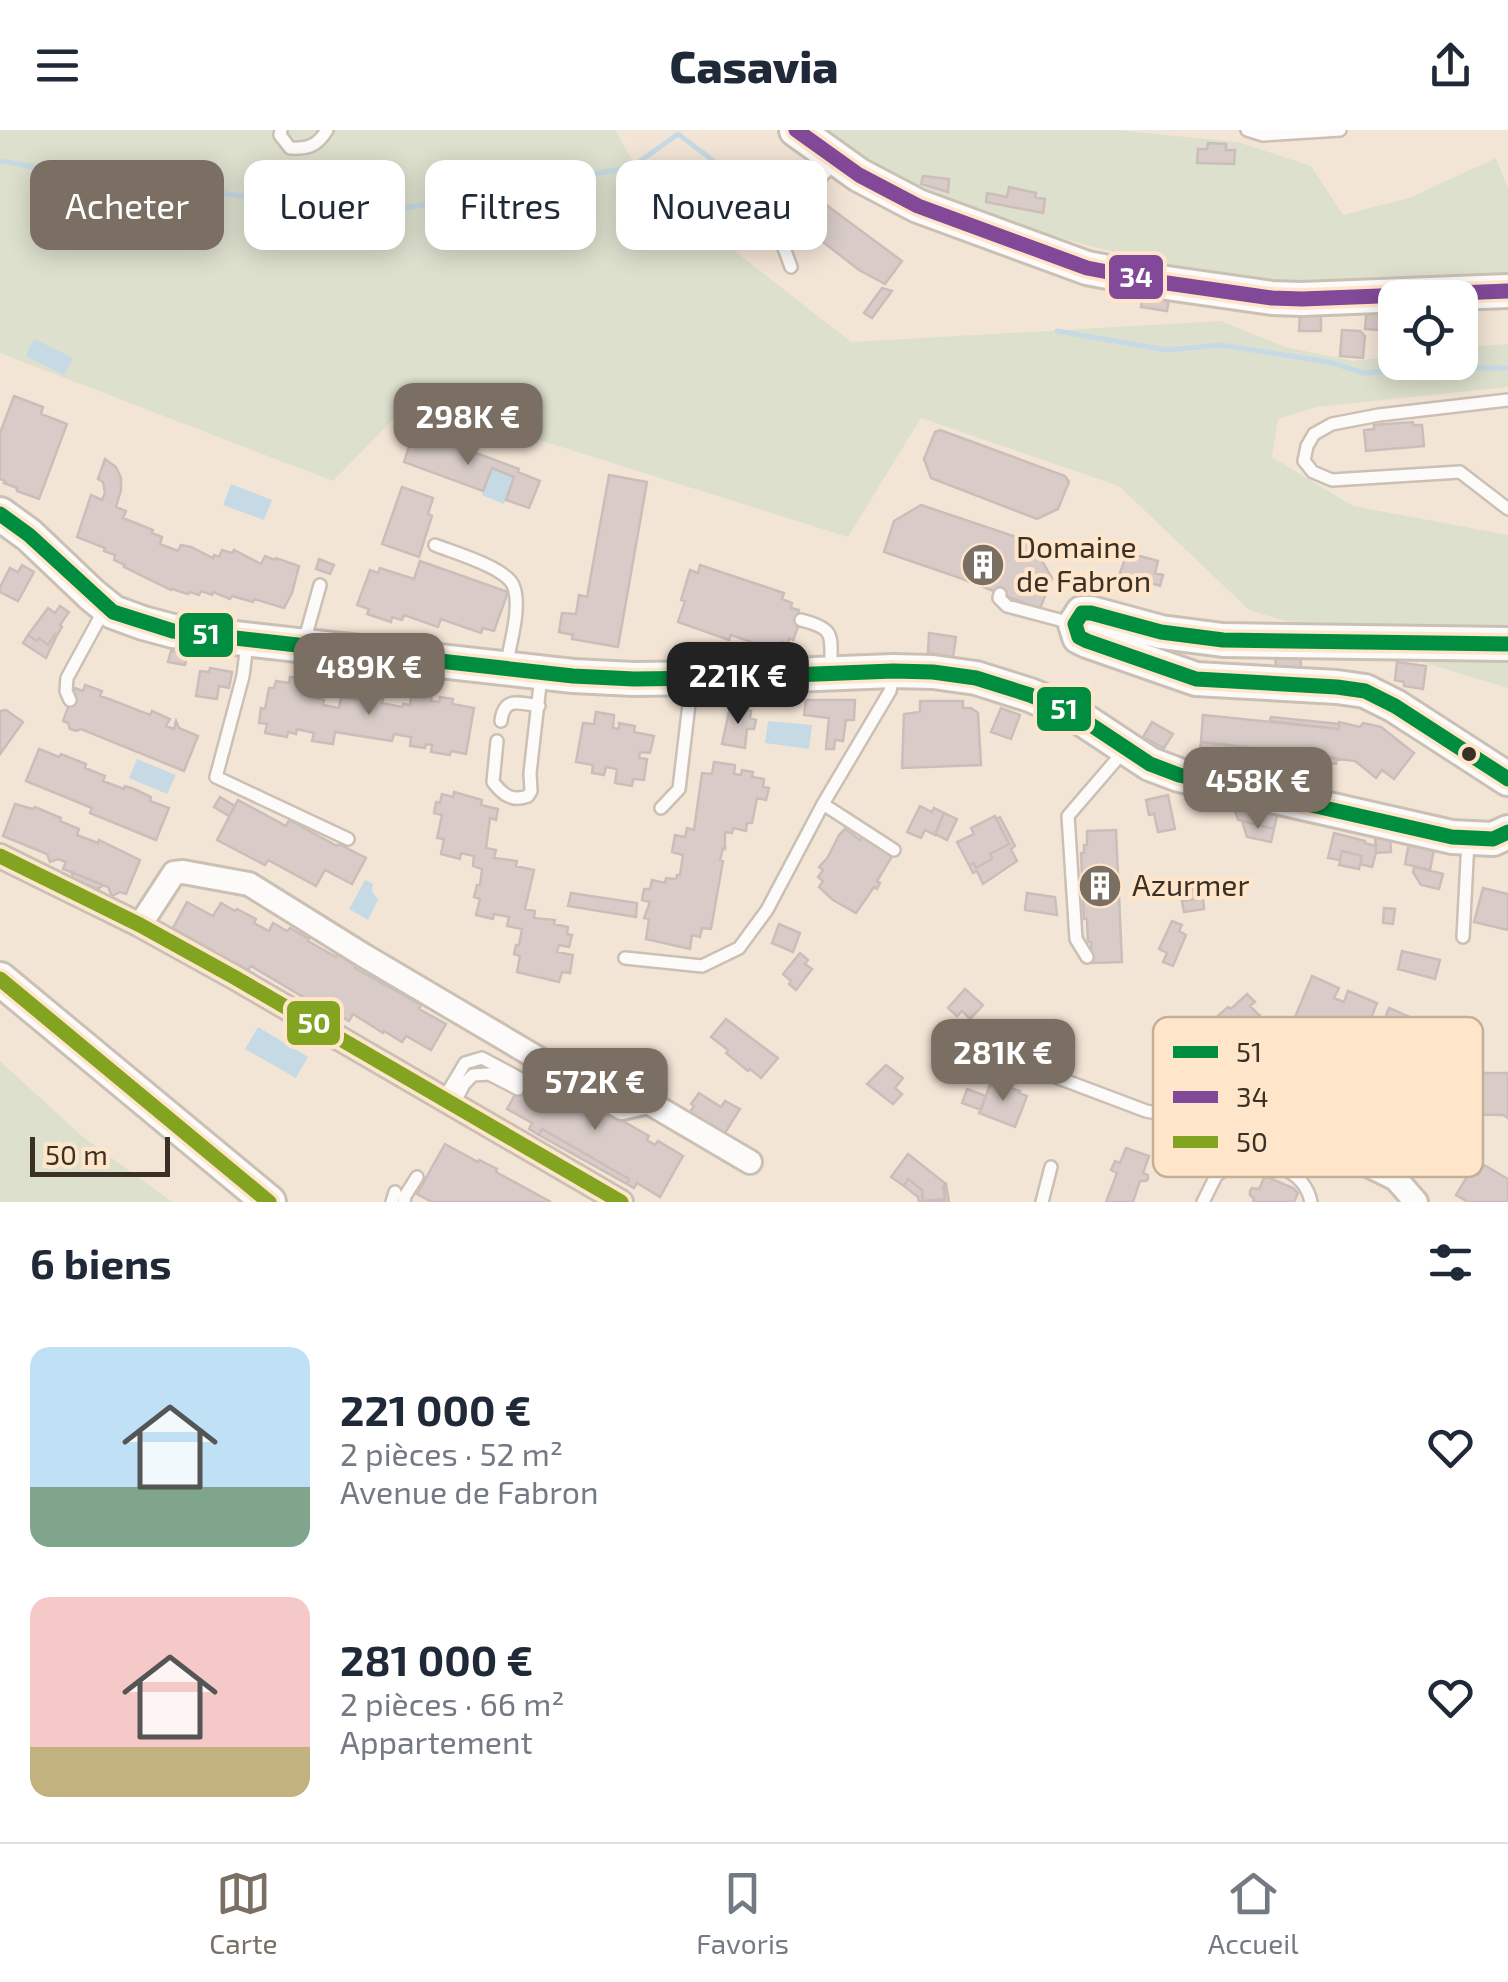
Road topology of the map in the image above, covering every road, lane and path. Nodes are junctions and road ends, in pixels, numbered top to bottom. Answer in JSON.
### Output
{"nodes":[{"id":1,"x":281,"y":130,"type":"edge"},
{"id":2,"x":327,"y":130,"type":"edge"},
{"id":3,"x":796,"y":130,"type":"edge"},
{"id":4,"x":1247,"y":130,"type":"edge"},
{"id":5,"x":1340,"y":130,"type":"edge"},
{"id":6,"x":836,"y":160,"type":"junction"},
{"id":7,"x":827,"y":171,"type":"edge"},
{"id":8,"x":785,"y":250,"type":"edge"},
{"id":9,"x":791,"y":267,"type":"dead end"},
{"id":10,"x":1508,"y":291,"type":"edge"},
{"id":11,"x":1508,"y":400,"type":"edge"},
{"id":12,"x":1508,"y":508,"type":"edge"},
{"id":13,"x":0,"y":514,"type":"edge"},
{"id":14,"x":435,"y":545,"type":"dead end"},
{"id":15,"x":320,"y":585,"type":"dead end"},
{"id":16,"x":1000,"y":594,"type":"dead end"},
{"id":17,"x":106,"y":606,"type":"junction"},
{"id":18,"x":801,"y":620,"type":"dead end"},
{"id":19,"x":1075,"y":624,"type":"junction"},
{"id":20,"x":248,"y":640,"type":"junction"},
{"id":21,"x":1508,"y":644,"type":"edge"},
{"id":22,"x":303,"y":646,"type":"junction"},
{"id":23,"x":506,"y":667,"type":"junction"},
{"id":24,"x":893,"y":670,"type":"junction"},
{"id":25,"x":541,"y":672,"type":"junction"},
{"id":26,"x":831,"y":673,"type":"junction"},
{"id":27,"x":688,"y":678,"type":"junction"},
{"id":28,"x":70,"y":700,"type":"dead end"},
{"id":29,"x":538,"y":706,"type":"junction"},
{"id":30,"x":501,"y":721,"type":"dead end"},
{"id":31,"x":498,"y":741,"type":"dead end"},
{"id":32,"x":1126,"y":749,"type":"junction"},
{"id":33,"x":1508,"y":779,"type":"edge"},
{"id":34,"x":823,"y":804,"type":"junction"},
{"id":35,"x":662,"y":808,"type":"dead end"},
{"id":36,"x":348,"y":839,"type":"dead end"},
{"id":37,"x":1494,"y":839,"type":"edge"},
{"id":38,"x":894,"y":850,"type":"dead end"},
{"id":39,"x":0,"y":856,"type":"edge"},
{"id":40,"x":140,"y":925,"type":"junction"},
{"id":41,"x":1463,"y":936,"type":"dead end"},
{"id":42,"x":1087,"y":956,"type":"dead end"},
{"id":43,"x":626,"y":958,"type":"dead end"},
{"id":44,"x":0,"y":979,"type":"edge"},
{"id":45,"x":987,"y":1051,"type":"dead end"},
{"id":46,"x":520,"y":1085,"type":"dead end"},
{"id":47,"x":448,"y":1103,"type":"junction"},
{"id":48,"x":1153,"y":1112,"type":"edge"},
{"id":49,"x":750,"y":1162,"type":"dead end"},
{"id":50,"x":1051,"y":1167,"type":"dead end"},
{"id":51,"x":417,"y":1177,"type":"dead end"},
{"id":52,"x":1216,"y":1177,"type":"edge"},
{"id":53,"x":1298,"y":1177,"type":"edge"},
{"id":54,"x":1396,"y":1178,"type":"edge"},
{"id":55,"x":397,"y":1199,"type":"edge"},
{"id":56,"x":269,"y":1202,"type":"edge"},
{"id":57,"x":621,"y":1202,"type":"edge"},
{"id":58,"x":1042,"y":1202,"type":"edge"},
{"id":59,"x":1203,"y":1202,"type":"edge"},
{"id":60,"x":1311,"y":1202,"type":"edge"},
{"id":61,"x":1416,"y":1202,"type":"edge"}],
"edges":[{"from":1,"to":2,"type":"lane"},
{"from":3,"to":6,"type":"street"},
{"from":4,"to":5,"type":"lane"},
{"from":6,"to":7,"type":"lane"},
{"from":6,"to":10,"type":"street"},
{"from":8,"to":9,"type":"lane"},
{"from":11,"to":12,"type":"lane"},
{"from":13,"to":17,"type":"street"},
{"from":14,"to":23,"type":"lane"},
{"from":15,"to":22,"type":"lane"},
{"from":16,"to":19,"type":"lane"},
{"from":17,"to":20,"type":"street"},
{"from":17,"to":28,"type":"lane"},
{"from":18,"to":26,"type":"lane"},
{"from":19,"to":21,"type":"street"},
{"from":19,"to":33,"type":"street"},
{"from":20,"to":22,"type":"street"},
{"from":20,"to":36,"type":"lane"},
{"from":22,"to":23,"type":"street"},
{"from":23,"to":25,"type":"street"},
{"from":24,"to":26,"type":"street"},
{"from":24,"to":32,"type":"street"},
{"from":24,"to":34,"type":"lane"},
{"from":25,"to":27,"type":"street"},
{"from":25,"to":29,"type":"lane"},
{"from":26,"to":27,"type":"street"},
{"from":27,"to":35,"type":"lane"},
{"from":29,"to":30,"type":"lane"},
{"from":29,"to":31,"type":"lane"},
{"from":32,"to":37,"type":"street"},
{"from":32,"to":42,"type":"lane"},
{"from":34,"to":38,"type":"lane"},
{"from":34,"to":43,"type":"lane"},
{"from":37,"to":41,"type":"lane"},
{"from":39,"to":40,"type":"street"},
{"from":40,"to":47,"type":"street"},
{"from":40,"to":49,"type":"street"},
{"from":44,"to":56,"type":"street"},
{"from":45,"to":48,"type":"lane"},
{"from":46,"to":47,"type":"lane"},
{"from":47,"to":57,"type":"street"},
{"from":50,"to":58,"type":"lane"},
{"from":51,"to":55,"type":"lane"},
{"from":52,"to":59,"type":"lane"},
{"from":53,"to":60,"type":"lane"},
{"from":54,"to":61,"type":"street"}]}
